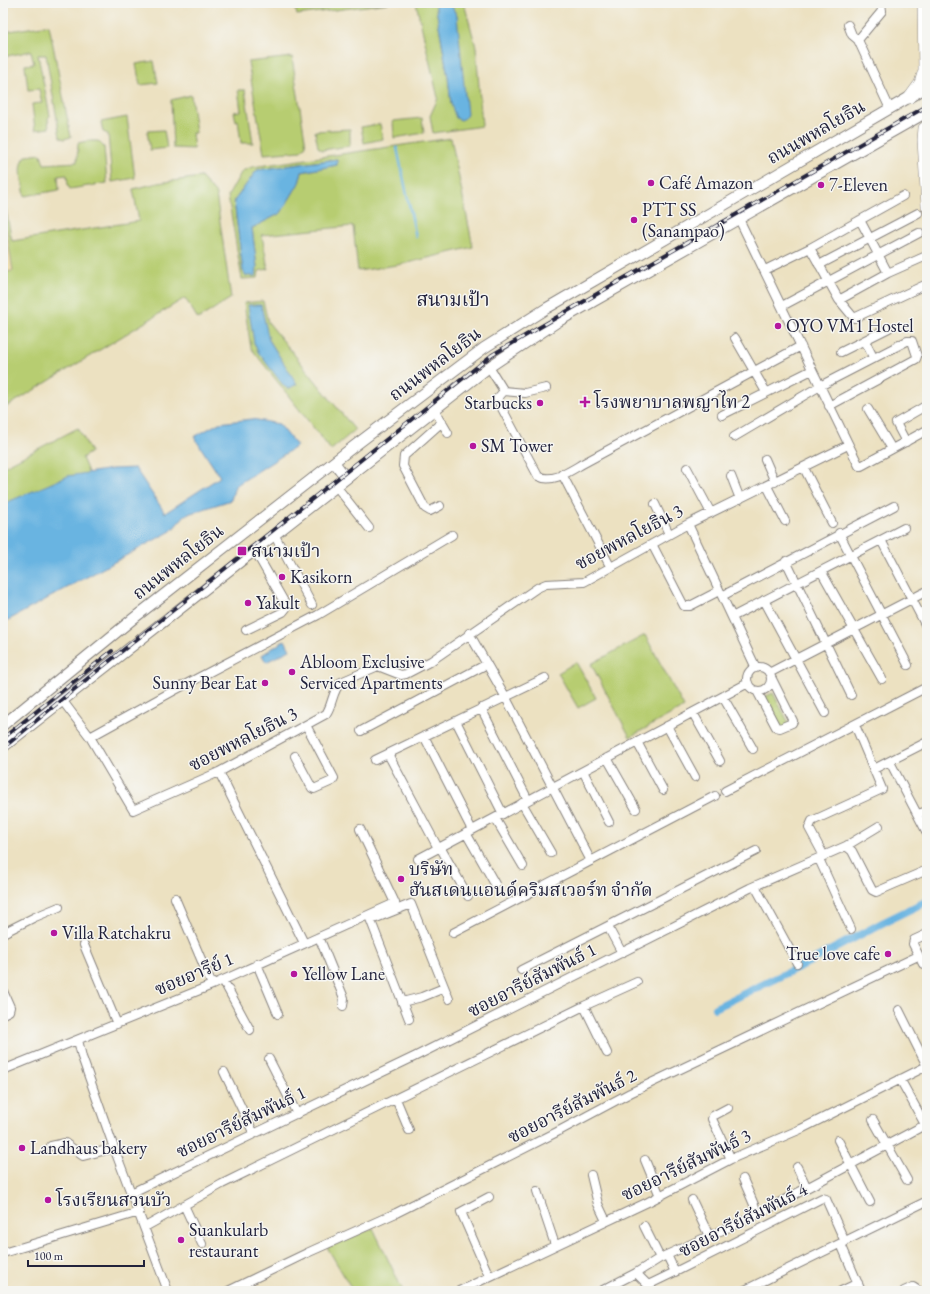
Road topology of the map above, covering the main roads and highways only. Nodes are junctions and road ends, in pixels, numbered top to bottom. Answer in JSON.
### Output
{"nodes":[{"id":1,"x":923,"y":3,"type":"edge"},
{"id":2,"x":926,"y":20,"type":"edge"},
{"id":3,"x":927,"y":87,"type":"edge"},
{"id":4,"x":909,"y":98,"type":"junction"},
{"id":5,"x":923,"y":114,"type":"edge"},
{"id":6,"x":925,"y":132,"type":"edge"},
{"id":7,"x":923,"y":209,"type":"edge"},
{"id":8,"x":649,"y":249,"type":"junction"},
{"id":9,"x":658,"y":265,"type":"junction"},
{"id":10,"x":334,"y":462,"type":"junction"},
{"id":11,"x":346,"y":478,"type":"junction"},
{"id":12,"x":51,"y":687,"type":"junction"},
{"id":13,"x":62,"y":700,"type":"junction"},
{"id":14,"x":3,"y":725,"type":"edge"},
{"id":15,"x":3,"y":747,"type":"edge"}],
"edges":[{"from":1,"to":2,"type":"highway"},
{"from":2,"to":4,"type":"highway"},
{"from":3,"to":4,"type":"main road","name":"ถนนพหลโยธิน"},
{"from":4,"to":8,"type":"main road","name":"ถนนพหลโยธิน"},
{"from":5,"to":9,"type":"main road","name":"ถนนพหลโยธิน"},
{"from":6,"to":7,"type":"highway"},
{"from":8,"to":9,"type":"main road"},
{"from":8,"to":10,"type":"main road","name":"ถนนพหลโยธิน"},
{"from":9,"to":11,"type":"main road","name":"ถนนพหลโยธิน"},
{"from":10,"to":11,"type":"main road"},
{"from":10,"to":12,"type":"main road","name":"ถนนพหลโยธิน"},
{"from":11,"to":13,"type":"main road","name":"ถนนพหลโยธิน"},
{"from":12,"to":13,"type":"main road"},
{"from":12,"to":14,"type":"main road","name":"ถนนพหลโยธิน"},
{"from":13,"to":15,"type":"main road","name":"ถนนพหลโยธิน"}]}
